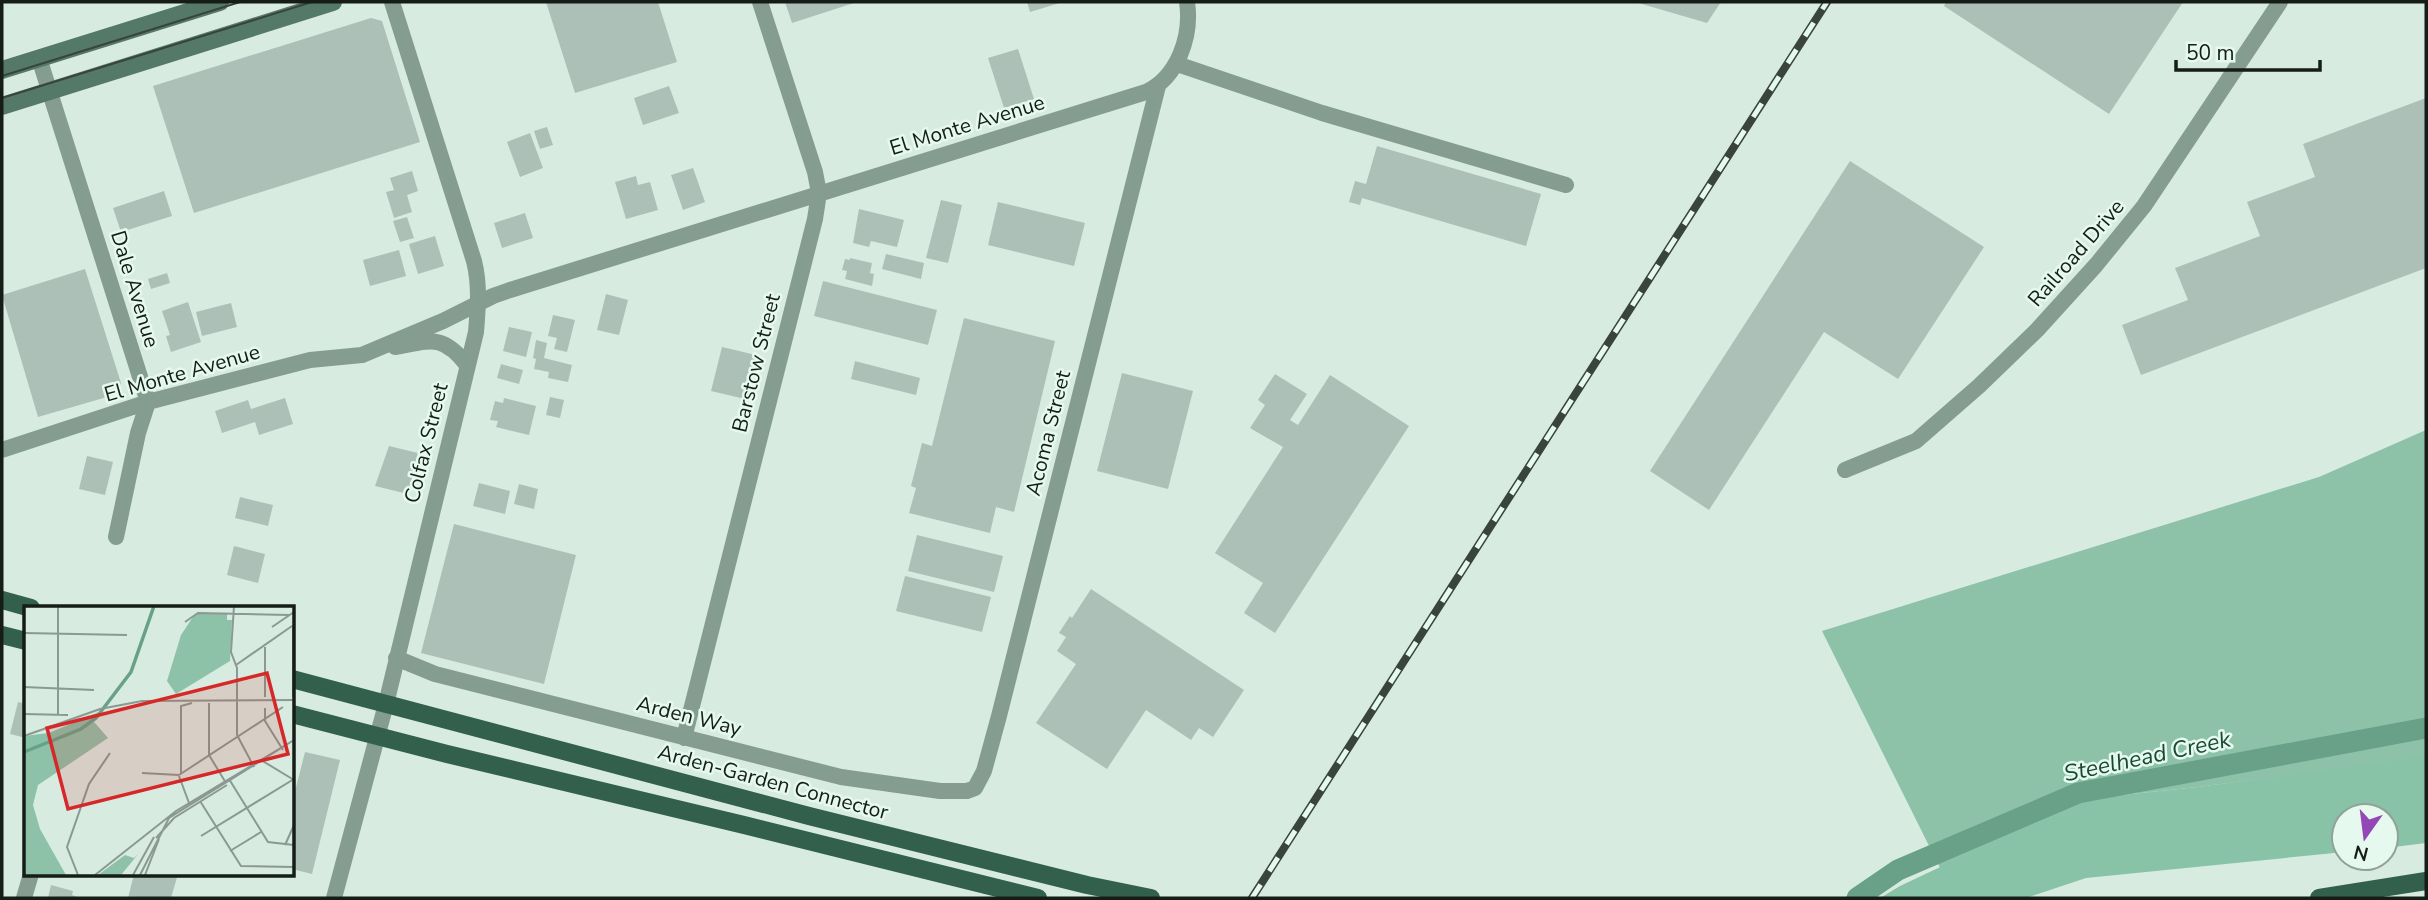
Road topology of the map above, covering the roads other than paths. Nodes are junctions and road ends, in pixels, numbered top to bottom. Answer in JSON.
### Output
{"nodes":[{"id":1,"x":220,"y":2,"type":"edge"},
{"id":2,"x":333,"y":2,"type":"edge"},
{"id":3,"x":392,"y":2,"type":"edge"},
{"id":4,"x":760,"y":2,"type":"edge"},
{"id":5,"x":1187,"y":2,"type":"edge"},
{"id":6,"x":2280,"y":2,"type":"edge"},
{"id":7,"x":39,"y":58,"type":"junction"},
{"id":8,"x":1177,"y":64,"type":"junction"},
{"id":9,"x":2,"y":69,"type":"edge"},
{"id":10,"x":1158,"y":86,"type":"junction"},
{"id":11,"x":51,"y":90,"type":"junction"},
{"id":12,"x":2,"y":106,"type":"edge"},
{"id":13,"x":1566,"y":185,"type":"dead end"},
{"id":14,"x":819,"y":192,"type":"junction"},
{"id":15,"x":479,"y":302,"type":"junction"},
{"id":16,"x":377,"y":349,"type":"junction"},
{"id":17,"x":467,"y":365,"type":"junction"},
{"id":18,"x":148,"y":402,"type":"junction"},
{"id":19,"x":2,"y":450,"type":"edge"},
{"id":20,"x":1845,"y":470,"type":"dead end"},
{"id":21,"x":116,"y":537,"type":"dead end"},
{"id":22,"x":2,"y":600,"type":"edge"},
{"id":23,"x":24,"y":606,"type":"edge"},
{"id":24,"x":2,"y":635,"type":"edge"},
{"id":25,"x":24,"y":640,"type":"edge"},
{"id":26,"x":396,"y":658,"type":"junction"},
{"id":27,"x":294,"y":680,"type":"edge"},
{"id":28,"x":386,"y":704,"type":"junction"},
{"id":29,"x":294,"y":715,"type":"edge"},
{"id":30,"x":377,"y":737,"type":"junction"},
{"id":31,"x":684,"y":738,"type":"junction"},
{"id":32,"x":975,"y":788,"type":"joint"},
{"id":33,"x":30,"y":876,"type":"edge"},
{"id":34,"x":2426,"y":881,"type":"edge"},
{"id":35,"x":24,"y":898,"type":"edge"},
{"id":36,"x":334,"y":898,"type":"edge"},
{"id":37,"x":1038,"y":898,"type":"edge"},
{"id":38,"x":1151,"y":898,"type":"edge"},
{"id":39,"x":2319,"y":898,"type":"edge"}],
"edges":[{"from":1,"to":7,"type":"main road"},
{"from":2,"to":11,"type":"main road"},
{"from":3,"to":15,"type":"street","name":"Colfax Street"},
{"from":4,"to":14,"type":"street","name":"Barstow Street"},
{"from":5,"to":8,"type":"street"},
{"from":6,"to":20,"type":"street","name":"Railroad Drive"},
{"from":7,"to":9,"type":"main road"},
{"from":7,"to":11,"type":"street","name":"Dale Avenue"},
{"from":8,"to":10,"type":"street","name":"El Monte Avenue"},
{"from":8,"to":13,"type":"street"},
{"from":10,"to":14,"type":"street","name":"El Monte Avenue"},
{"from":10,"to":32,"type":"street","name":"Acoma Street"},
{"from":11,"to":12,"type":"main road"},
{"from":11,"to":18,"type":"street","name":"Dale Avenue"},
{"from":14,"to":15,"type":"street","name":"El Monte Avenue"},
{"from":14,"to":31,"type":"street","name":"Barstow Street"},
{"from":15,"to":16,"type":"street","name":"El Monte Avenue"},
{"from":15,"to":17,"type":"street","name":"Colfax Street"},
{"from":16,"to":17,"type":"street","name":"El Monte Avenue"},
{"from":16,"to":18,"type":"street","name":"El Monte Avenue"},
{"from":17,"to":26,"type":"street","name":"Colfax Street"},
{"from":18,"to":19,"type":"street","name":"El Monte Avenue"},
{"from":18,"to":21,"type":"street"},
{"from":22,"to":23,"type":"main road"},
{"from":24,"to":25,"type":"main road"},
{"from":26,"to":28,"type":"street","name":"Colfax Street"},
{"from":26,"to":31,"type":"street","name":"Arden Way"},
{"from":27,"to":28,"type":"main road"},
{"from":28,"to":30,"type":"street","name":"Colfax Street"},
{"from":28,"to":38,"type":"main road","name":"Arden-Garden Connector"},
{"from":29,"to":30,"type":"main road"},
{"from":30,"to":36,"type":"street","name":"Colfax Street"},
{"from":30,"to":37,"type":"main road"},
{"from":31,"to":32,"type":"street","name":"Arden Way"},
{"from":33,"to":35,"type":"street"},
{"from":34,"to":39,"type":"main road"}]}
